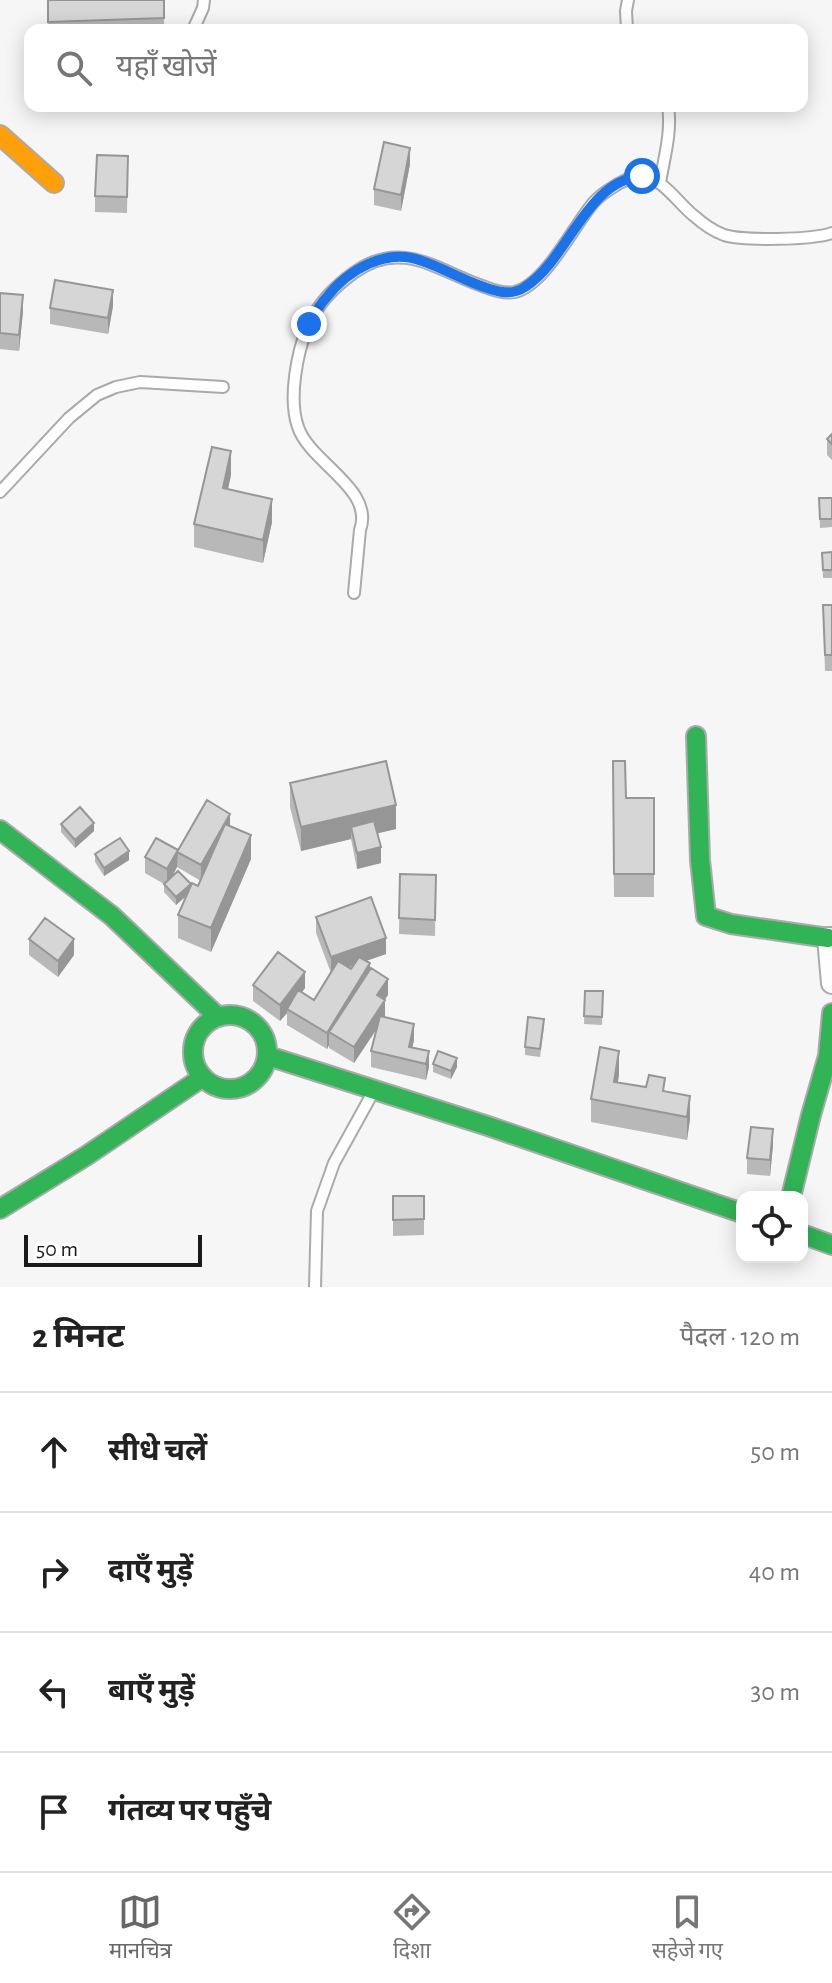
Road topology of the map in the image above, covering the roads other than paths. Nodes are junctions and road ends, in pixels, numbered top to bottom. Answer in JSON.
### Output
{"nodes":[{"id":1,"x":204,"y":0,"type":"edge"},
{"id":2,"x":628,"y":0,"type":"edge"},
{"id":3,"x":196,"y":24,"type":"edge"},
{"id":4,"x":627,"y":24,"type":"edge"},
{"id":5,"x":669,"y":112,"type":"edge"},
{"id":6,"x":0,"y":135,"type":"edge"},
{"id":7,"x":54,"y":183,"type":"dead end"},
{"id":8,"x":660,"y":183,"type":"junction"},
{"id":9,"x":832,"y":233,"type":"edge"},
{"id":10,"x":223,"y":387,"type":"dead end"},
{"id":11,"x":0,"y":492,"type":"edge"},
{"id":12,"x":354,"y":593,"type":"dead end"},
{"id":13,"x":696,"y":736,"type":"dead end"},
{"id":14,"x":0,"y":830,"type":"edge"},
{"id":15,"x":830,"y":938,"type":"edge"},
{"id":16,"x":832,"y":983,"type":"edge"},
{"id":17,"x":832,"y":1013,"type":"edge"},
{"id":18,"x":217,"y":1016,"type":"junction"},
{"id":19,"x":268,"y":1056,"type":"junction"},
{"id":20,"x":203,"y":1077,"type":"junction"},
{"id":21,"x":374,"y":1091,"type":"junction"},
{"id":22,"x":792,"y":1191,"type":"edge"},
{"id":23,"x":0,"y":1209,"type":"edge"},
{"id":24,"x":736,"y":1211,"type":"edge"},
{"id":25,"x":808,"y":1236,"type":"edge"},
{"id":26,"x":832,"y":1245,"type":"edge"},
{"id":27,"x":315,"y":1287,"type":"edge"}],
"edges":[{"from":1,"to":3,"type":"lane"},
{"from":2,"to":4,"type":"lane"},
{"from":5,"to":8,"type":"lane"},
{"from":6,"to":7,"type":"main road"},
{"from":8,"to":9,"type":"lane"},
{"from":8,"to":12,"type":"lane"},
{"from":10,"to":11,"type":"lane"},
{"from":13,"to":15,"type":"main road"},
{"from":14,"to":18,"type":"main road"},
{"from":15,"to":16,"type":"street"},
{"from":17,"to":22,"type":"main road"},
{"from":18,"to":19,"type":"main road"},
{"from":18,"to":20,"type":"main road"},
{"from":19,"to":20,"type":"main road"},
{"from":19,"to":21,"type":"main road"},
{"from":20,"to":23,"type":"main road"},
{"from":21,"to":24,"type":"main road"},
{"from":21,"to":27,"type":"lane"},
{"from":25,"to":26,"type":"main road"}]}
